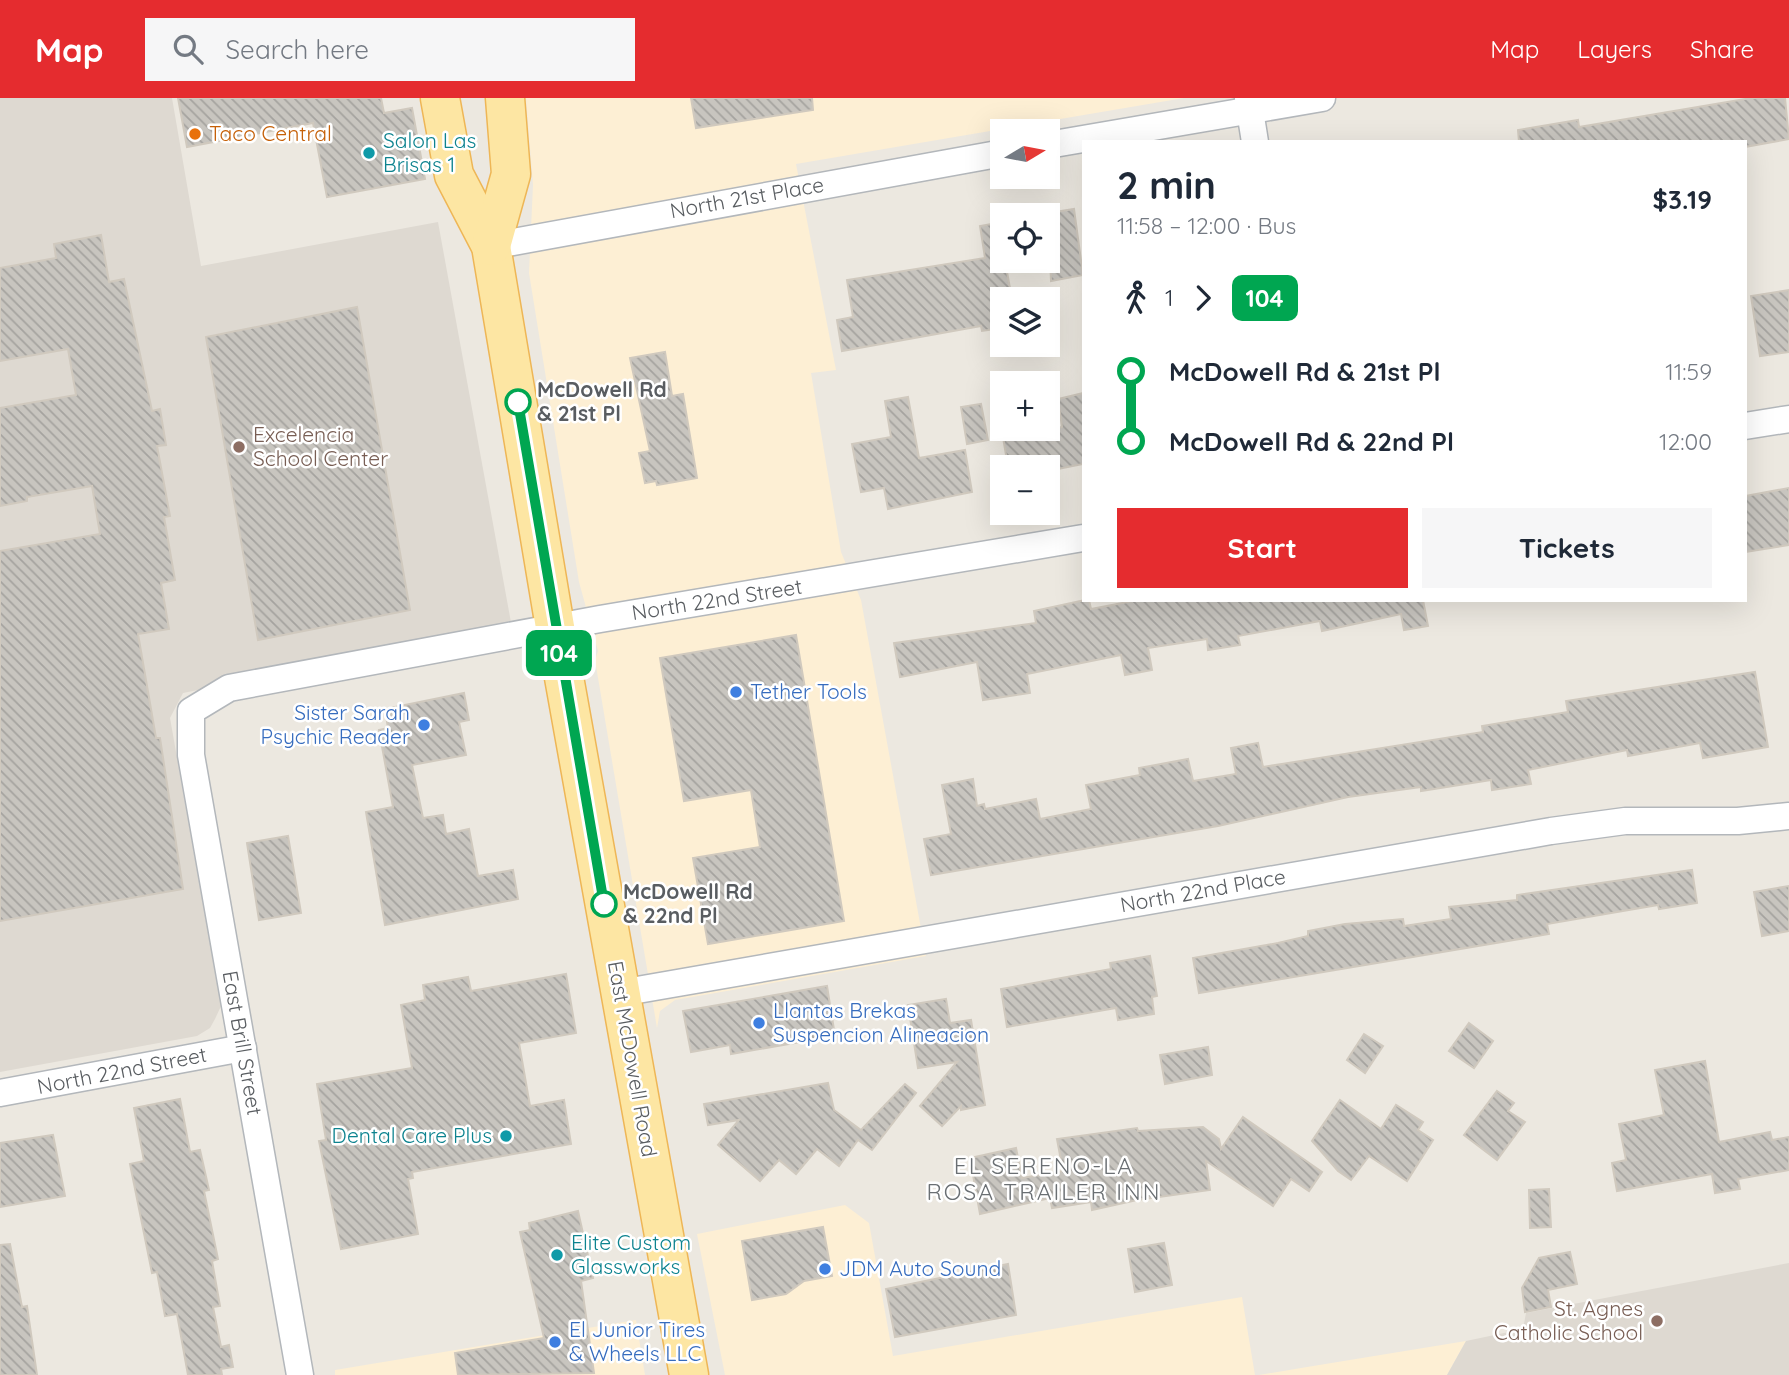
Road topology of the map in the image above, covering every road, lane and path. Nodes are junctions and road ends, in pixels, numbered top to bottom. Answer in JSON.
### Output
{"nodes":[{"id":1,"x":440,"y":98,"type":"edge"},
{"id":2,"x":505,"y":98,"type":"edge"},
{"id":3,"x":1322,"y":98,"type":"edge"},
{"id":4,"x":1249,"y":104,"type":"edge"},
{"id":5,"x":1255,"y":140,"type":"edge"},
{"id":6,"x":1060,"y":143,"type":"edge"},
{"id":7,"x":990,"y":155,"type":"edge"},
{"id":8,"x":491,"y":246,"type":"junction"},
{"id":9,"x":1789,"y":419,"type":"edge"},
{"id":10,"x":1747,"y":426,"type":"edge"},
{"id":11,"x":1082,"y":538,"type":"edge"},
{"id":12,"x":555,"y":627,"type":"junction"},
{"id":13,"x":191,"y":711,"type":"joint"},
{"id":14,"x":1789,"y":816,"type":"edge"},
{"id":15,"x":620,"y":993,"type":"junction"},
{"id":16,"x":243,"y":1048,"type":"junction"},
{"id":17,"x":0,"y":1093,"type":"edge"},
{"id":18,"x":300,"y":1375,"type":"edge"},
{"id":19,"x":690,"y":1375,"type":"edge"}],
"edges":[{"from":1,"to":8,"type":"main road","name":"East McDowell Road"},
{"from":2,"to":8,"type":"main road","name":"East McDowell Road"},
{"from":3,"to":4,"type":"street"},
{"from":4,"to":5,"type":"street"},
{"from":4,"to":6,"type":"street"},
{"from":7,"to":8,"type":"street","name":"North 21st Place"},
{"from":8,"to":12,"type":"main road","name":"East McDowell Road"},
{"from":9,"to":10,"type":"street"},
{"from":11,"to":12,"type":"street","name":"North 22nd Street"},
{"from":12,"to":13,"type":"street","name":"North 22nd Street"},
{"from":12,"to":15,"type":"main road","name":"East McDowell Road"},
{"from":13,"to":16,"type":"street","name":"East Brill Street"},
{"from":14,"to":15,"type":"street","name":"North 22nd Place"},
{"from":15,"to":19,"type":"main road","name":"East McDowell Road"},
{"from":16,"to":17,"type":"street","name":"North 22nd Street"},
{"from":16,"to":18,"type":"street","name":"East Brill Street"}]}
